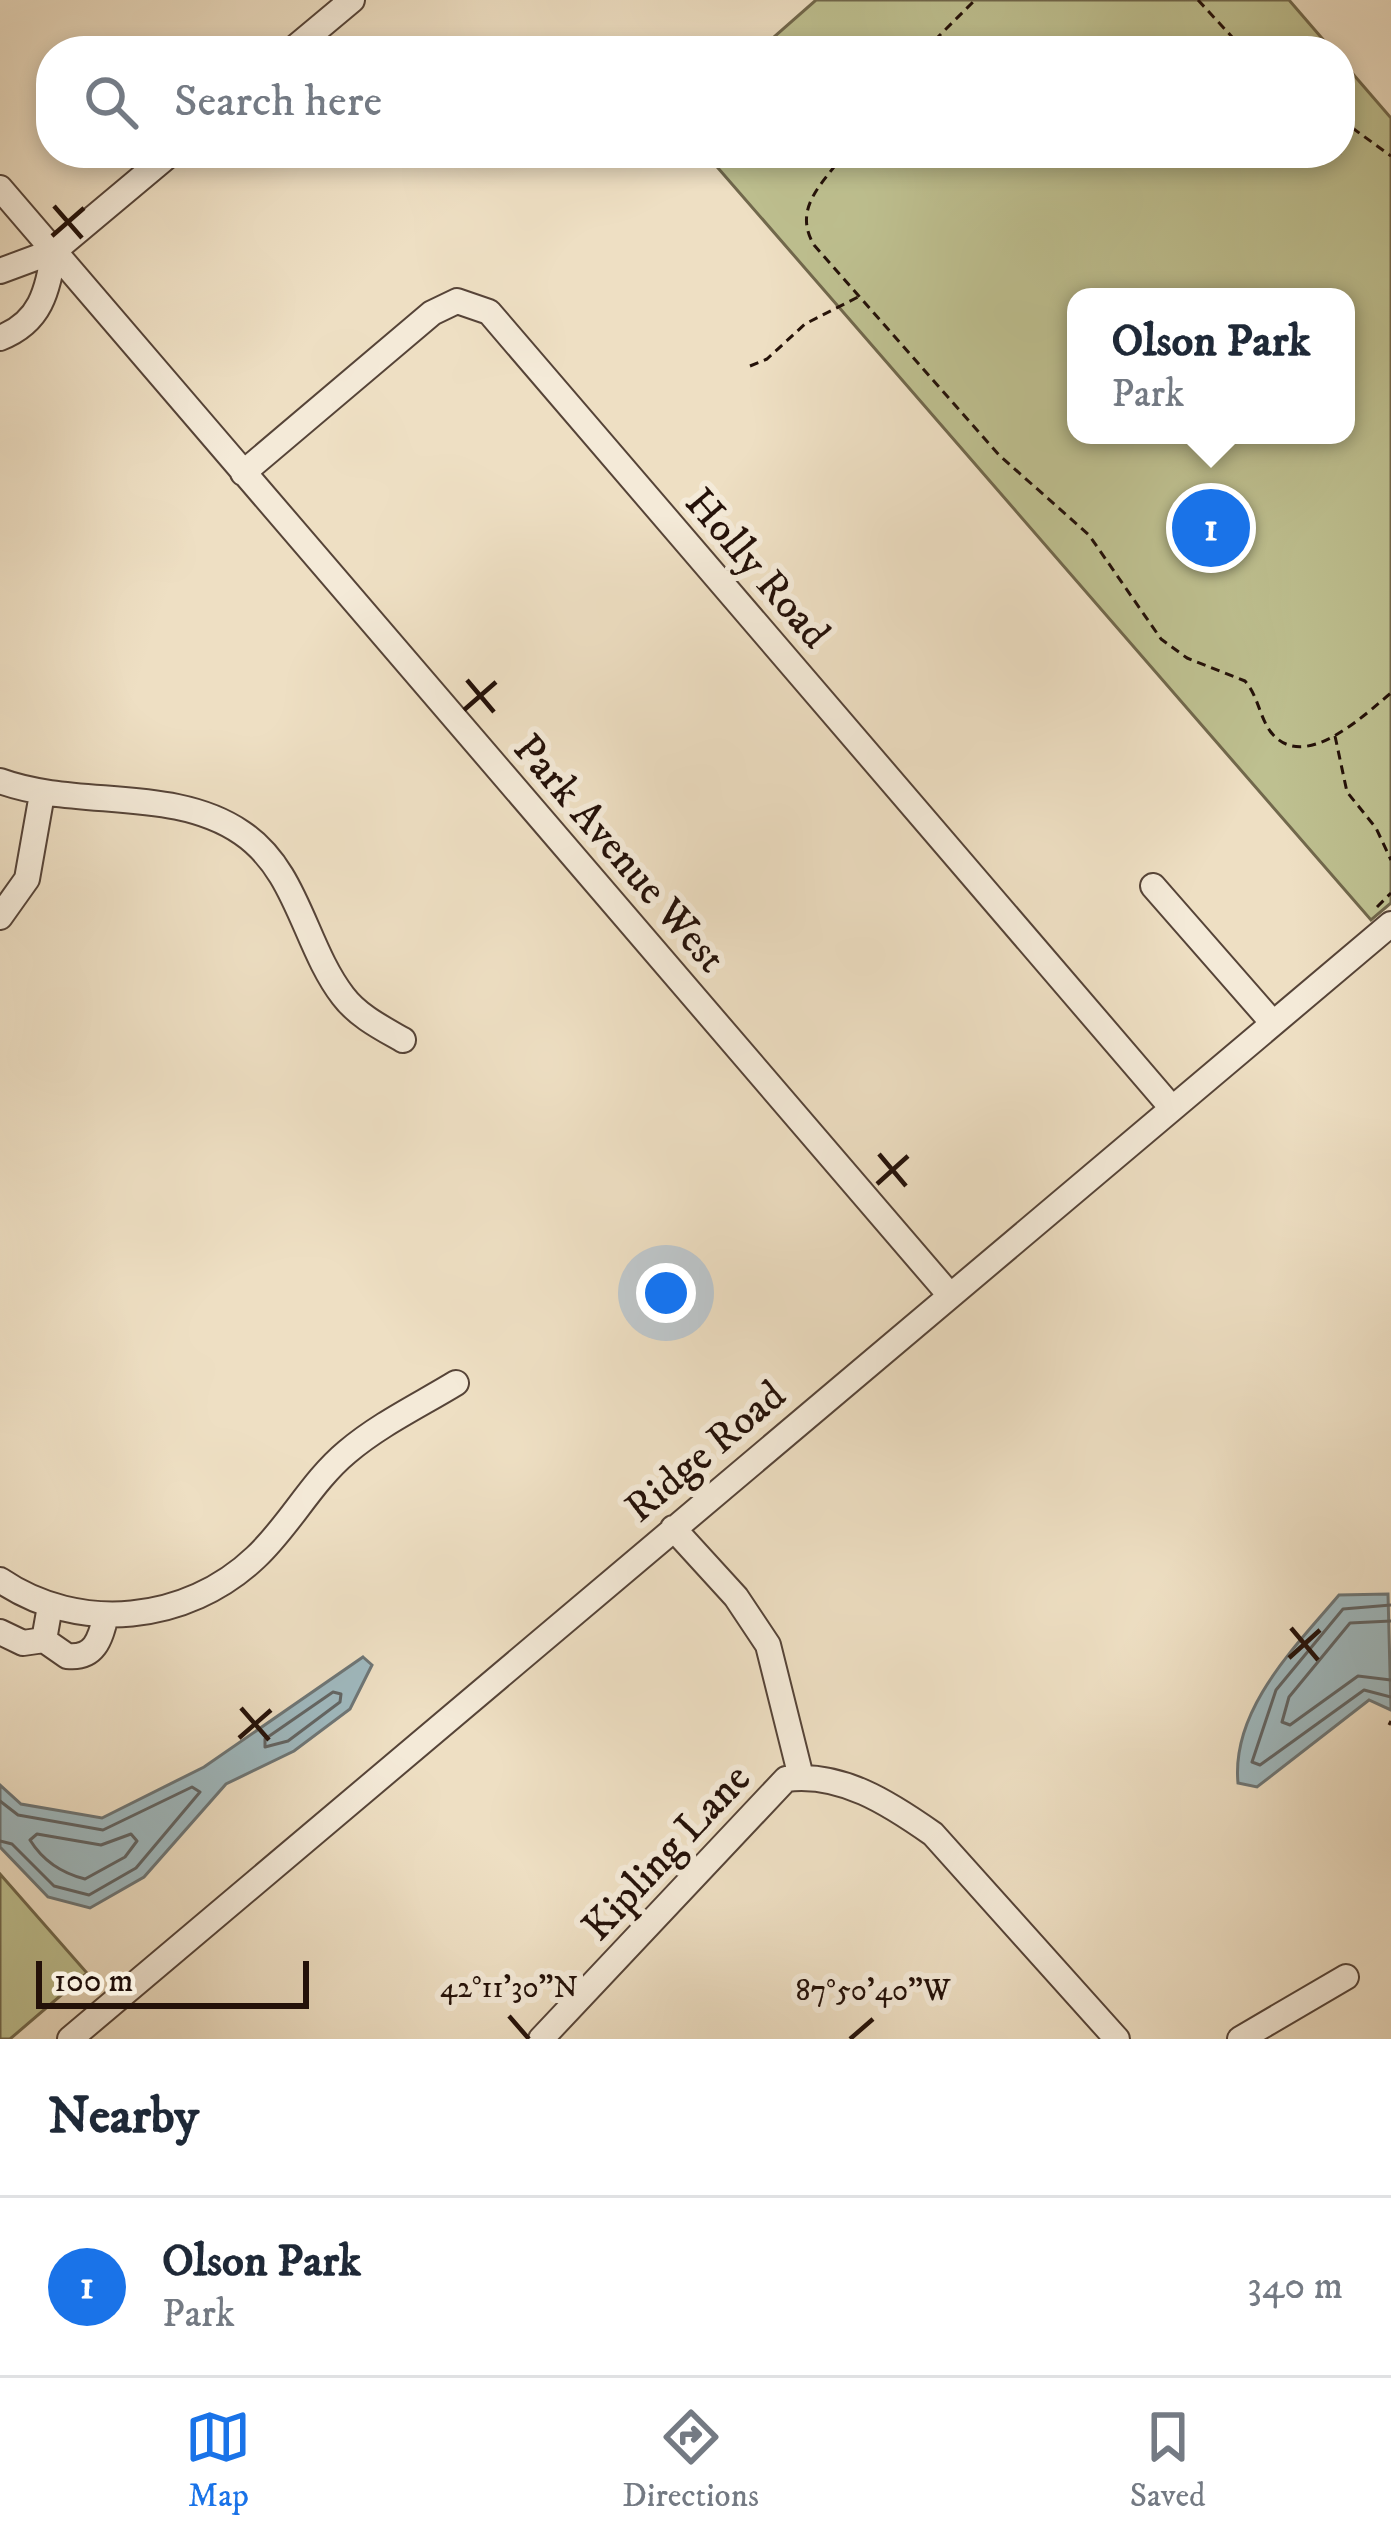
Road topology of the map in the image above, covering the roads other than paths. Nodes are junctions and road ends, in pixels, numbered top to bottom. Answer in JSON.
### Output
{"nodes":[{"id":1,"x":352,"y":0,"type":"edge"},
{"id":2,"x":310,"y":36,"type":"edge"},
{"id":3,"x":153,"y":168,"type":"edge"},
{"id":4,"x":0,"y":188,"type":"edge"},
{"id":5,"x":54,"y":251,"type":"junction"},
{"id":6,"x":0,"y":271,"type":"edge"},
{"id":7,"x":100,"y":305,"type":"junction"},
{"id":8,"x":39,"y":308,"type":"junction"},
{"id":9,"x":10,"y":333,"type":"edge"},
{"id":10,"x":243,"y":473,"type":"junction"},
{"id":11,"x":0,"y":781,"type":"edge"},
{"id":12,"x":42,"y":794,"type":"junction"},
{"id":13,"x":1153,"y":886,"type":"dead end"},
{"id":14,"x":0,"y":917,"type":"edge"},
{"id":15,"x":1391,"y":924,"type":"edge"},
{"id":16,"x":1272,"y":1022,"type":"junction"},
{"id":17,"x":403,"y":1040,"type":"dead end"},
{"id":18,"x":1171,"y":1107,"type":"junction"},
{"id":19,"x":948,"y":1293,"type":"junction"},
{"id":20,"x":456,"y":1383,"type":"dead end"},
{"id":21,"x":674,"y":1528,"type":"junction"},
{"id":22,"x":0,"y":1580,"type":"edge"},
{"id":23,"x":50,"y":1606,"type":"junction"},
{"id":24,"x":106,"y":1616,"type":"junction"},
{"id":25,"x":0,"y":1633,"type":"edge"},
{"id":26,"x":44,"y":1640,"type":"junction"},
{"id":27,"x":801,"y":1777,"type":"junction"},
{"id":28,"x":1346,"y":1977,"type":"dead end"},
{"id":29,"x":70,"y":2039,"type":"edge"},
{"id":30,"x":541,"y":2039,"type":"edge"},
{"id":31,"x":1117,"y":2039,"type":"edge"},
{"id":32,"x":1240,"y":2039,"type":"edge"}],
"edges":[{"from":1,"to":2,"type":"street"},
{"from":3,"to":5,"type":"street"},
{"from":4,"to":5,"type":"street","name":"Park Avenue West"},
{"from":5,"to":6,"type":"street"},
{"from":5,"to":7,"type":"street","name":"Park Avenue West"},
{"from":5,"to":8,"type":"street"},
{"from":7,"to":8,"type":"street"},
{"from":7,"to":10,"type":"street","name":"Park Avenue West"},
{"from":8,"to":9,"type":"street"},
{"from":10,"to":18,"type":"street","name":"Holly Road"},
{"from":10,"to":19,"type":"street","name":"Park Avenue West"},
{"from":11,"to":12,"type":"street"},
{"from":12,"to":14,"type":"street"},
{"from":12,"to":17,"type":"street"},
{"from":13,"to":16,"type":"street"},
{"from":15,"to":16,"type":"street","name":"Ridge Road"},
{"from":16,"to":18,"type":"street","name":"Ridge Road"},
{"from":18,"to":19,"type":"street","name":"Ridge Road"},
{"from":19,"to":21,"type":"street","name":"Ridge Road"},
{"from":20,"to":24,"type":"street"},
{"from":21,"to":27,"type":"street"},
{"from":21,"to":29,"type":"street","name":"Ridge Road"},
{"from":22,"to":23,"type":"street"},
{"from":23,"to":24,"type":"street"},
{"from":23,"to":26,"type":"street"},
{"from":24,"to":26,"type":"street"},
{"from":25,"to":26,"type":"street"},
{"from":27,"to":30,"type":"street","name":"Kipling Lane"},
{"from":27,"to":31,"type":"street"},
{"from":28,"to":32,"type":"street"}]}
